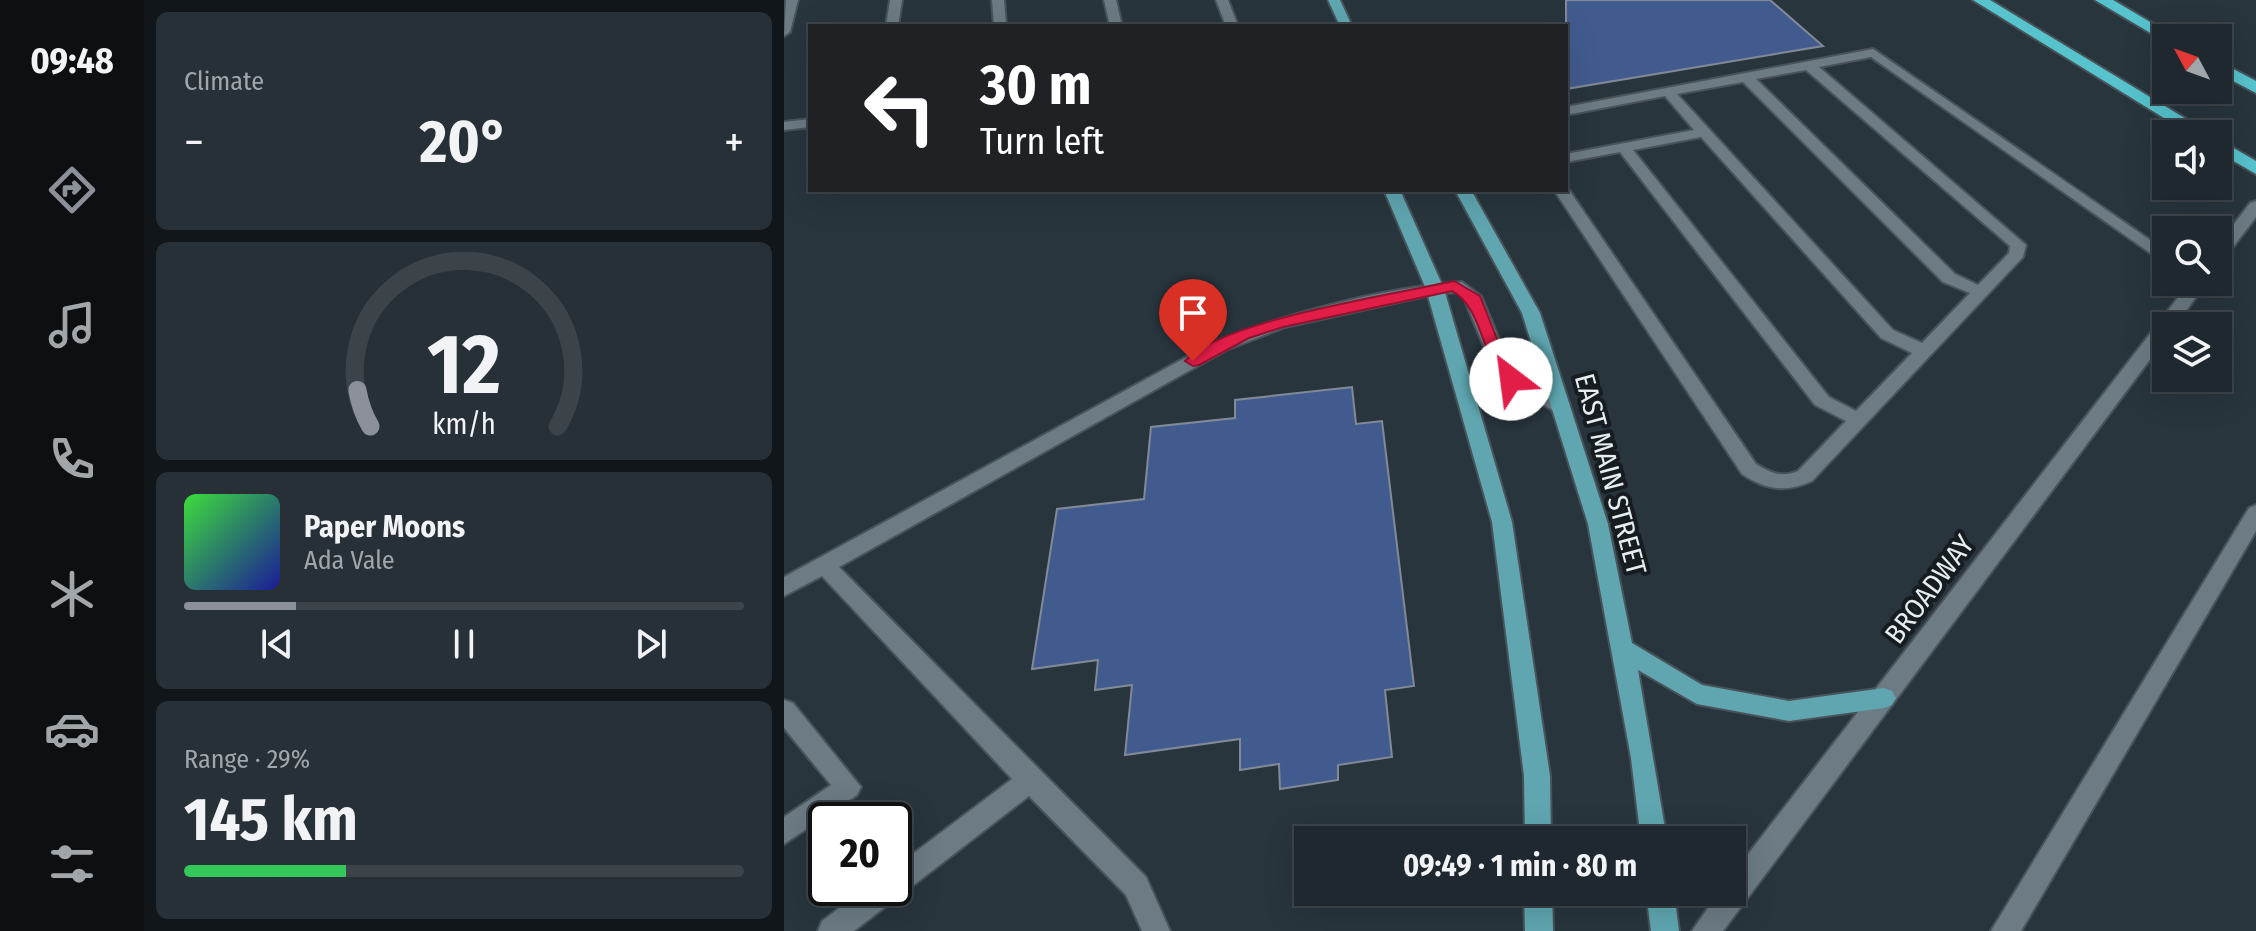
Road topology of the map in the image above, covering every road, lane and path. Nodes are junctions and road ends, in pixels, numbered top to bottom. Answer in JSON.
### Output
{"nodes":[{"id":1,"x":792,"y":0,"type":"edge"},
{"id":2,"x":896,"y":0,"type":"edge"},
{"id":3,"x":998,"y":0,"type":"edge"},
{"id":4,"x":1110,"y":0,"type":"edge"},
{"id":5,"x":1222,"y":0,"type":"edge"},
{"id":6,"x":1334,"y":0,"type":"edge"},
{"id":7,"x":1980,"y":0,"type":"edge"},
{"id":8,"x":2102,"y":0,"type":"edge"},
{"id":9,"x":892,"y":24,"type":"edge"},
{"id":10,"x":1000,"y":24,"type":"edge"},
{"id":11,"x":1116,"y":24,"type":"edge"},
{"id":12,"x":1231,"y":24,"type":"edge"},
{"id":13,"x":1345,"y":24,"type":"edge"},
{"id":14,"x":2152,"y":28,"type":"edge"},
{"id":15,"x":784,"y":32,"type":"edge"},
{"id":16,"x":1809,"y":65,"type":"junction"},
{"id":17,"x":2232,"y":74,"type":"edge"},
{"id":18,"x":1746,"y":77,"type":"junction"},
{"id":19,"x":2256,"y":88,"type":"edge"},
{"id":20,"x":1668,"y":92,"type":"junction"},
{"id":21,"x":1568,"y":111,"type":"edge"},
{"id":22,"x":2179,"y":120,"type":"edge"},
{"id":23,"x":808,"y":123,"type":"edge"},
{"id":24,"x":784,"y":126,"type":"edge"},
{"id":25,"x":1705,"y":132,"type":"junction"},
{"id":26,"x":1624,"y":148,"type":"junction"},
{"id":27,"x":2232,"y":153,"type":"edge"},
{"id":28,"x":1568,"y":158,"type":"edge"},
{"id":29,"x":2256,"y":169,"type":"edge"},
{"id":30,"x":1393,"y":192,"type":"edge"},
{"id":31,"x":1464,"y":192,"type":"edge"},
{"id":32,"x":1563,"y":192,"type":"edge"},
{"id":33,"x":2256,"y":206,"type":"edge"},
{"id":34,"x":2232,"y":238,"type":"edge"},
{"id":35,"x":2152,"y":249,"type":"edge"},
{"id":36,"x":1435,"y":289,"type":"junction"},
{"id":37,"x":1981,"y":292,"type":"junction"},
{"id":38,"x":2188,"y":296,"type":"edge"},
{"id":39,"x":1924,"y":351,"type":"junction"},
{"id":40,"x":1561,"y":406,"type":"junction"},
{"id":41,"x":1859,"y":420,"type":"junction"},
{"id":42,"x":2256,"y":513,"type":"edge"},
{"id":43,"x":824,"y":565,"type":"junction"},
{"id":44,"x":784,"y":587,"type":"edge"},
{"id":45,"x":1622,"y":648,"type":"junction"},
{"id":46,"x":1884,"y":698,"type":"junction"},
{"id":47,"x":784,"y":710,"type":"edge"},
{"id":48,"x":1030,"y":780,"type":"junction"},
{"id":49,"x":1538,"y":826,"type":"edge"},
{"id":50,"x":1652,"y":826,"type":"edge"},
{"id":51,"x":784,"y":832,"type":"edge"},
{"id":52,"x":912,"y":870,"type":"edge"},
{"id":53,"x":865,"y":906,"type":"edge"},
{"id":54,"x":1538,"y":906,"type":"edge"},
{"id":55,"x":1662,"y":906,"type":"edge"},
{"id":56,"x":832,"y":931,"type":"edge"},
{"id":57,"x":1156,"y":931,"type":"edge"},
{"id":58,"x":1539,"y":931,"type":"edge"},
{"id":59,"x":1665,"y":931,"type":"edge"},
{"id":60,"x":1706,"y":931,"type":"edge"},
{"id":61,"x":2005,"y":931,"type":"edge"}],
"edges":[{"from":1,"to":15,"type":"street"},
{"from":2,"to":9,"type":"street"},
{"from":3,"to":10,"type":"street"},
{"from":4,"to":11,"type":"street"},
{"from":5,"to":12,"type":"street"},
{"from":6,"to":13,"type":"main road"},
{"from":7,"to":22,"type":"highway"},
{"from":8,"to":14,"type":"highway"},
{"from":16,"to":18,"type":"street"},
{"from":16,"to":35,"type":"street"},
{"from":16,"to":37,"type":"street"},
{"from":17,"to":19,"type":"highway"},
{"from":18,"to":20,"type":"street"},
{"from":18,"to":37,"type":"street"},
{"from":20,"to":21,"type":"street"},
{"from":20,"to":25,"type":"street"},
{"from":23,"to":24,"type":"street"},
{"from":25,"to":26,"type":"street"},
{"from":25,"to":39,"type":"street"},
{"from":26,"to":28,"type":"street"},
{"from":26,"to":41,"type":"street"},
{"from":27,"to":29,"type":"highway"},
{"from":30,"to":36,"type":"main road"},
{"from":31,"to":40,"type":"main road","name":"EAST MAIN STREET"},
{"from":32,"to":41,"type":"street"},
{"from":33,"to":34,"type":"street"},
{"from":36,"to":40,"type":"street"},
{"from":36,"to":43,"type":"street"},
{"from":36,"to":49,"type":"main road"},
{"from":37,"to":39,"type":"street"},
{"from":38,"to":46,"type":"street","name":"BROADWAY"},
{"from":39,"to":41,"type":"street"},
{"from":40,"to":45,"type":"main road","name":"EAST MAIN STREET"},
{"from":42,"to":61,"type":"street"},
{"from":43,"to":44,"type":"street"},
{"from":43,"to":48,"type":"street"},
{"from":45,"to":46,"type":"main road"},
{"from":45,"to":50,"type":"main road","name":"EAST MAIN STREET"},
{"from":46,"to":60,"type":"street","name":"BROADWAY"},
{"from":47,"to":51,"type":"street"},
{"from":48,"to":52,"type":"street"},
{"from":48,"to":57,"type":"street"},
{"from":53,"to":56,"type":"street"},
{"from":54,"to":58,"type":"main road"},
{"from":55,"to":59,"type":"main road"}]}
